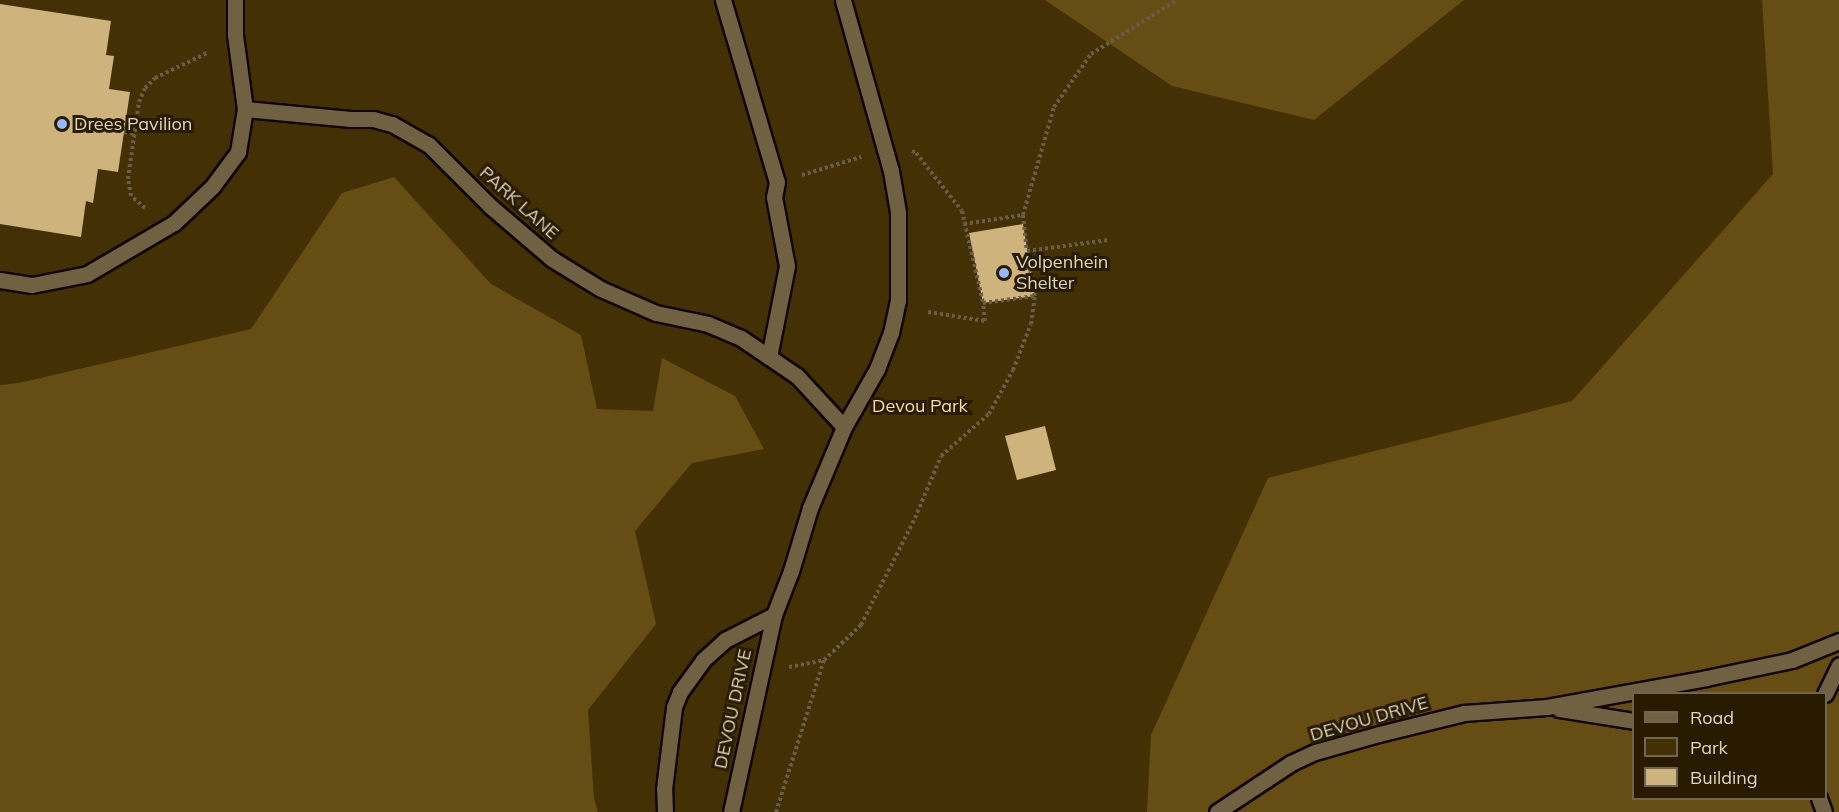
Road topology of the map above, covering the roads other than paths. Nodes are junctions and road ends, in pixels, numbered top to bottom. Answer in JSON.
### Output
{"nodes":[{"id":1,"x":235,"y":0,"type":"edge"},
{"id":2,"x":723,"y":0,"type":"edge"},
{"id":3,"x":843,"y":0,"type":"edge"},
{"id":4,"x":245,"y":109,"type":"junction"},
{"id":5,"x":0,"y":280,"type":"edge"},
{"id":6,"x":769,"y":357,"type":"junction"},
{"id":7,"x":844,"y":427,"type":"junction"},
{"id":8,"x":774,"y":615,"type":"junction"},
{"id":9,"x":1839,"y":641,"type":"edge"},
{"id":10,"x":1839,"y":665,"type":"edge"},
{"id":11,"x":1826,"y":692,"type":"edge"},
{"id":12,"x":1547,"y":707,"type":"junction"},
{"id":13,"x":1632,"y":720,"type":"edge"},
{"id":14,"x":665,"y":812,"type":"edge"},
{"id":15,"x":731,"y":812,"type":"edge"},
{"id":16,"x":1217,"y":812,"type":"edge"}],
"edges":[{"from":1,"to":4,"type":"street"},
{"from":2,"to":6,"type":"street"},
{"from":3,"to":7,"type":"street"},
{"from":4,"to":5,"type":"street"},
{"from":4,"to":6,"type":"street","name":"PARK LANE"},
{"from":6,"to":7,"type":"street","name":"PARK LANE"},
{"from":7,"to":8,"type":"street"},
{"from":8,"to":14,"type":"street"},
{"from":8,"to":15,"type":"street","name":"DEVOU DRIVE"},
{"from":9,"to":12,"type":"street","name":"DEVOU DRIVE"},
{"from":10,"to":11,"type":"street"},
{"from":12,"to":13,"type":"street","name":"DEVOU DRIVE"},
{"from":12,"to":16,"type":"street","name":"DEVOU DRIVE"}]}
